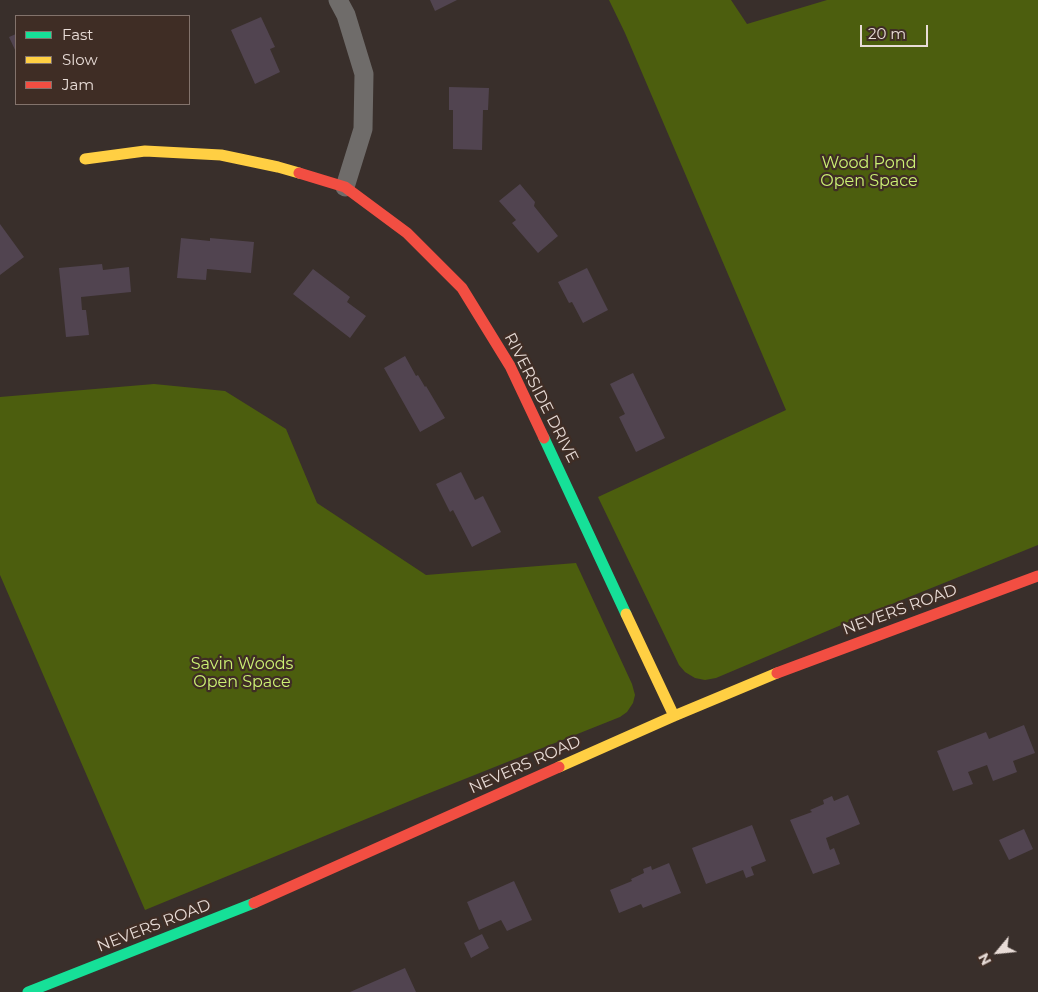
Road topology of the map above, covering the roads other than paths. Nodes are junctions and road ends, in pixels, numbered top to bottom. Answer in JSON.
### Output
{"nodes":[{"id":1,"x":338,"y":0,"type":"edge"},
{"id":2,"x":85,"y":159,"type":"dead end"},
{"id":3,"x":345,"y":187,"type":"junction"},
{"id":4,"x":1038,"y":576,"type":"edge"},
{"id":5,"x":674,"y":716,"type":"junction"},
{"id":6,"x":28,"y":992,"type":"edge"}],
"edges":[{"from":1,"to":3,"type":"street"},
{"from":2,"to":3,"type":"street","name":"RIVERSIDE DRIVE"},
{"from":3,"to":5,"type":"street","name":"RIVERSIDE DRIVE"},
{"from":4,"to":5,"type":"street","name":"NEVERS ROAD"},
{"from":5,"to":6,"type":"street","name":"NEVERS ROAD"}]}
